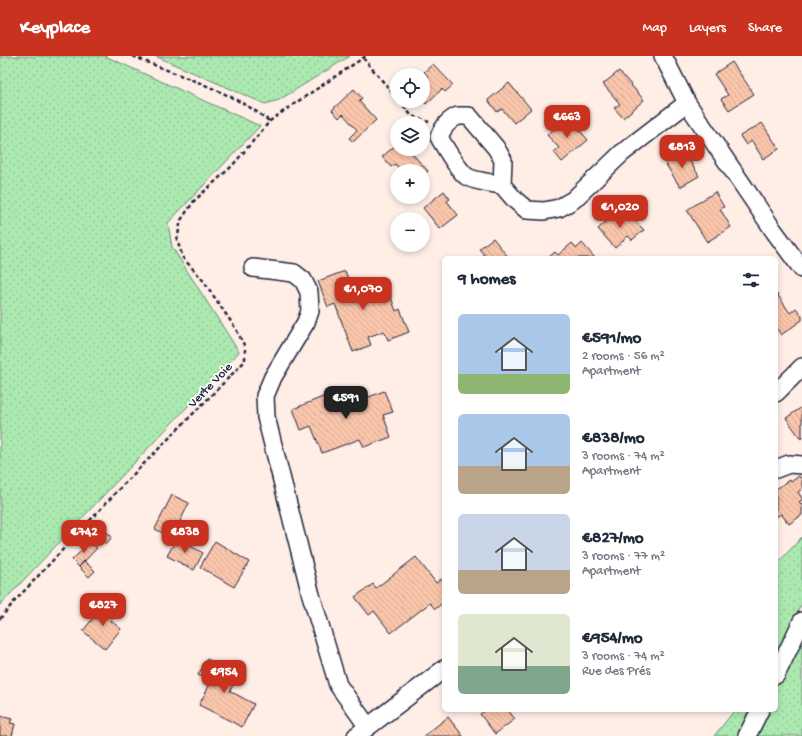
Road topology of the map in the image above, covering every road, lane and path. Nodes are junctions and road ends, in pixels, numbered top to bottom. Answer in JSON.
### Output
{"nodes":[{"id":1,"x":133,"y":56,"type":"edge"},
{"id":2,"x":663,"y":56,"type":"edge"},
{"id":3,"x":365,"y":57,"type":"edge"},
{"id":4,"x":390,"y":89,"type":"edge"},
{"id":5,"x":687,"y":103,"type":"junction"},
{"id":6,"x":405,"y":108,"type":"edge"},
{"id":7,"x":270,"y":121,"type":"junction"},
{"id":8,"x":443,"y":127,"type":"junction"},
{"id":9,"x":502,"y":185,"type":"junction"},
{"id":10,"x":253,"y":268,"type":"dead end"},
{"id":11,"x":802,"y":269,"type":"edge"},
{"id":12,"x":802,"y":367,"type":"edge"},
{"id":13,"x":778,"y":391,"type":"edge"},
{"id":14,"x":802,"y":465,"type":"edge"},
{"id":15,"x":778,"y":468,"type":"edge"},
{"id":16,"x":0,"y":619,"type":"edge"},
{"id":17,"x":802,"y":621,"type":"edge"},
{"id":18,"x":442,"y":671,"type":"edge"},
{"id":19,"x":778,"y":671,"type":"edge"},
{"id":20,"x":759,"y":712,"type":"edge"},
{"id":21,"x":362,"y":731,"type":"edge"},
{"id":22,"x":748,"y":736,"type":"edge"}],
"edges":[{"from":1,"to":7,"type":"path"},
{"from":2,"to":5,"type":"street"},
{"from":3,"to":4,"type":"path"},
{"from":3,"to":7,"type":"path","name":"Verte Voie"},
{"from":5,"to":9,"type":"street"},
{"from":5,"to":11,"type":"street"},
{"from":6,"to":8,"type":"path"},
{"from":7,"to":16,"type":"path","name":"Verte Voie"},
{"from":8,"to":9,"type":"street"},
{"from":8,"to":9,"type":"street"},
{"from":10,"to":21,"type":"street"},
{"from":12,"to":13,"type":"street"},
{"from":14,"to":15,"type":"street"},
{"from":17,"to":19,"type":"street"},
{"from":18,"to":21,"type":"street"},
{"from":20,"to":22,"type":"street"}]}
